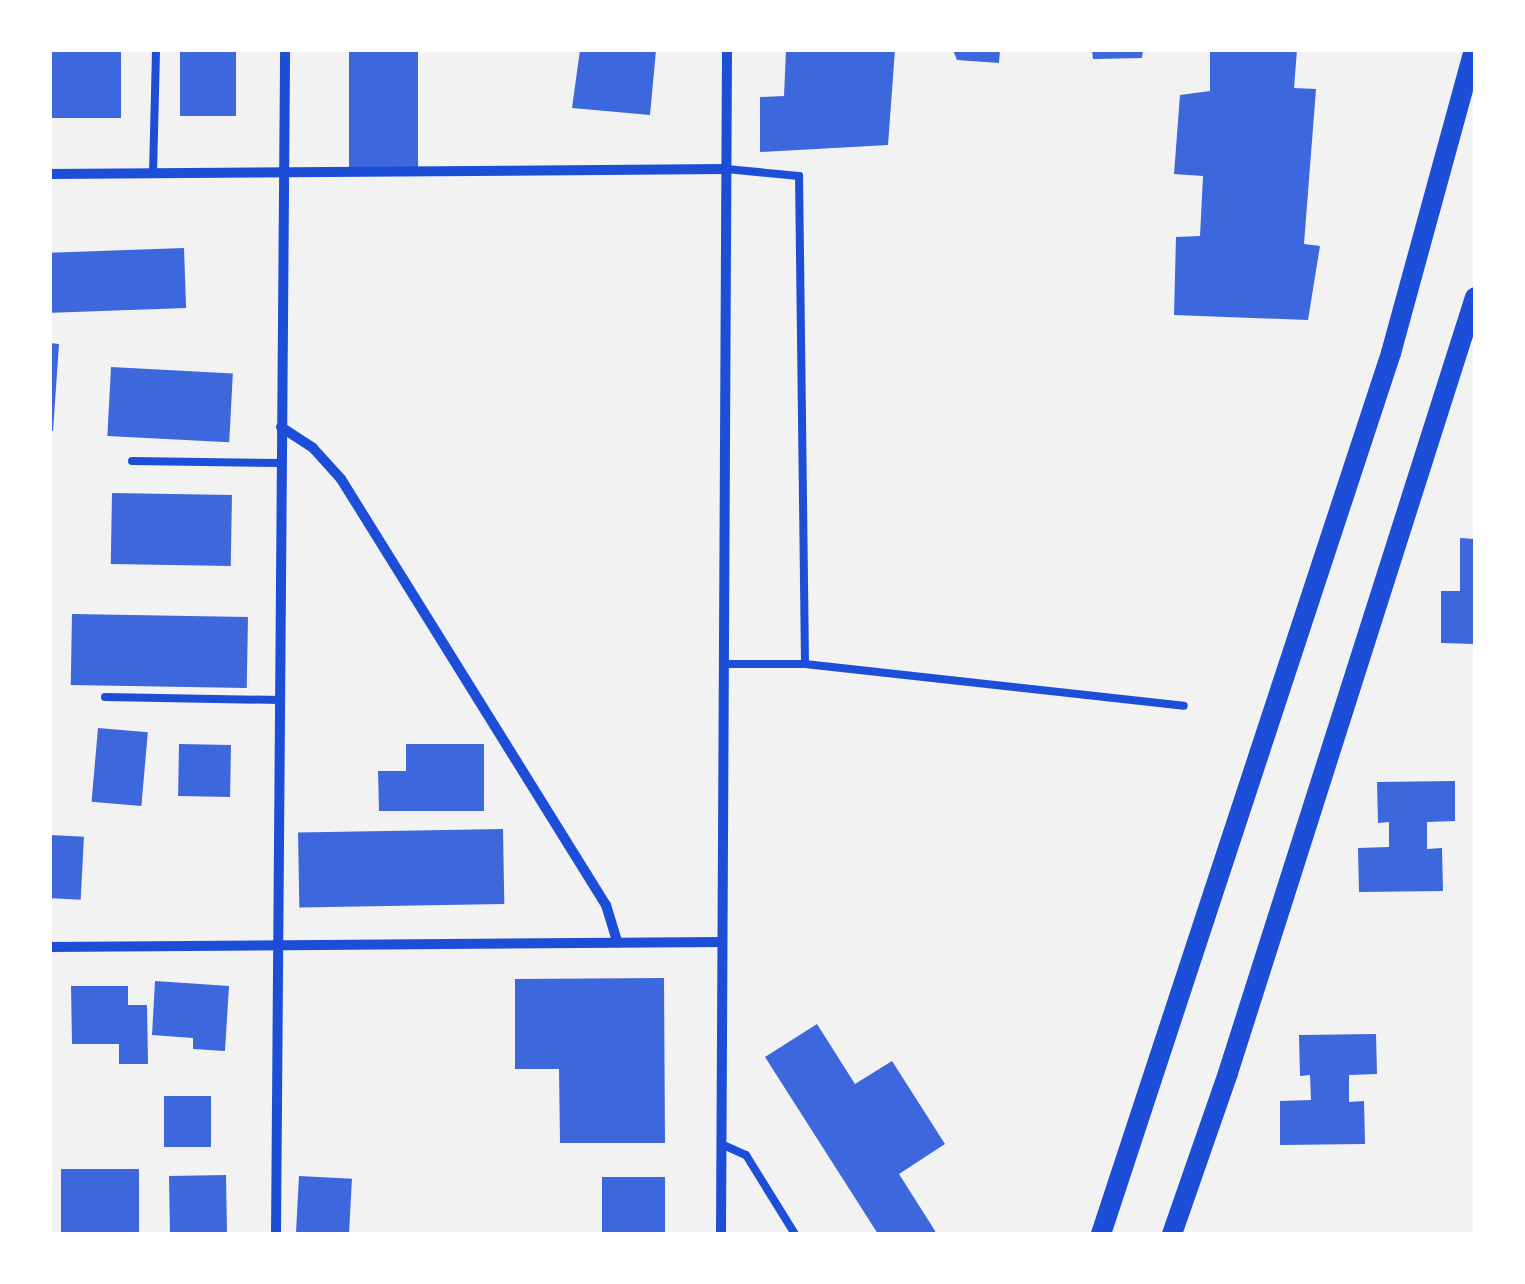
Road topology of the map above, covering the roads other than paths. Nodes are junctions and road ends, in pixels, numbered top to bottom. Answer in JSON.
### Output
{"nodes":[{"id":1,"x":156,"y":50,"type":"edge"},
{"id":2,"x":285,"y":50,"type":"edge"},
{"id":3,"x":728,"y":50,"type":"edge"},
{"id":4,"x":1474,"y":50,"type":"edge"},
{"id":5,"x":726,"y":169,"type":"junction"},
{"id":6,"x":50,"y":174,"type":"edge"},
{"id":7,"x":153,"y":174,"type":"junction"},
{"id":8,"x":285,"y":174,"type":"junction"},
{"id":9,"x":1475,"y":297,"type":"edge"},
{"id":10,"x":281,"y":427,"type":"junction"},
{"id":11,"x":132,"y":461,"type":"dead end"},
{"id":12,"x":281,"y":463,"type":"junction"},
{"id":13,"x":724,"y":664,"type":"junction"},
{"id":14,"x":805,"y":664,"type":"junction"},
{"id":15,"x":105,"y":698,"type":"dead end"},
{"id":16,"x":280,"y":700,"type":"junction"},
{"id":17,"x":1184,"y":706,"type":"dead end"},
{"id":18,"x":617,"y":942,"type":"junction"},
{"id":19,"x":722,"y":942,"type":"junction"},
{"id":20,"x":50,"y":947,"type":"edge"},
{"id":21,"x":278,"y":947,"type":"junction"},
{"id":22,"x":721,"y":1144,"type":"junction"},
{"id":23,"x":276,"y":1234,"type":"edge"},
{"id":24,"x":721,"y":1234,"type":"edge"},
{"id":25,"x":795,"y":1234,"type":"edge"},
{"id":26,"x":1102,"y":1234,"type":"edge"},
{"id":27,"x":1172,"y":1234,"type":"edge"}],
"edges":[{"from":1,"to":7,"type":"lane"},
{"from":2,"to":8,"type":"street"},
{"from":3,"to":5,"type":"street"},
{"from":4,"to":26,"type":"main road"},
{"from":5,"to":8,"type":"street"},
{"from":5,"to":13,"type":"street"},
{"from":5,"to":14,"type":"lane"},
{"from":6,"to":7,"type":"street"},
{"from":7,"to":8,"type":"street"},
{"from":8,"to":10,"type":"street"},
{"from":9,"to":27,"type":"main road"},
{"from":10,"to":12,"type":"street"},
{"from":10,"to":18,"type":"street"},
{"from":11,"to":12,"type":"lane"},
{"from":12,"to":16,"type":"street"},
{"from":13,"to":14,"type":"lane"},
{"from":13,"to":19,"type":"street"},
{"from":14,"to":17,"type":"lane"},
{"from":15,"to":16,"type":"lane"},
{"from":16,"to":21,"type":"street"},
{"from":18,"to":19,"type":"street"},
{"from":18,"to":21,"type":"street"},
{"from":19,"to":22,"type":"street"},
{"from":20,"to":21,"type":"street"},
{"from":21,"to":23,"type":"street"},
{"from":22,"to":24,"type":"street"},
{"from":22,"to":25,"type":"lane"}]}
